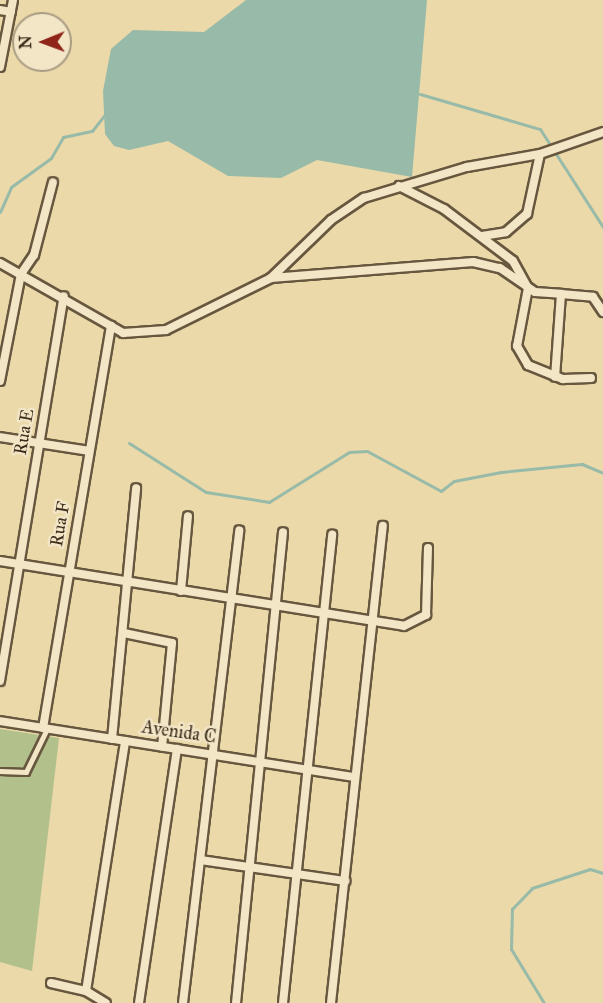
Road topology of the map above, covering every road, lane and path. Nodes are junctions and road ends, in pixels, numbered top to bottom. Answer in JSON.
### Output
{"nodes":[{"id":1,"x":13,"y":0,"type":"edge"},
{"id":2,"x":0,"y":10,"type":"edge"},
{"id":3,"x":11,"y":12,"type":"junction"},
{"id":4,"x":0,"y":66,"type":"edge"},
{"id":5,"x":603,"y":132,"type":"edge"},
{"id":6,"x":540,"y":154,"type":"junction"},
{"id":7,"x":53,"y":182,"type":"dead end"},
{"id":8,"x":399,"y":186,"type":"junction"},
{"id":9,"x":481,"y":236,"type":"junction"},
{"id":10,"x":0,"y":263,"type":"edge"},
{"id":11,"x":21,"y":274,"type":"junction"},
{"id":12,"x":271,"y":278,"type":"junction"},
{"id":13,"x":528,"y":288,"type":"junction"},
{"id":14,"x":561,"y":294,"type":"junction"},
{"id":15,"x":64,"y":296,"type":"junction"},
{"id":16,"x":603,"y":312,"type":"edge"},
{"id":17,"x":111,"y":326,"type":"junction"},
{"id":18,"x":555,"y":377,"type":"junction"},
{"id":19,"x":591,"y":378,"type":"dead end"},
{"id":20,"x":0,"y":381,"type":"edge"},
{"id":21,"x":0,"y":436,"type":"edge"},
{"id":22,"x":38,"y":442,"type":"junction"},
{"id":23,"x":89,"y":451,"type":"junction"},
{"id":24,"x":136,"y":488,"type":"dead end"},
{"id":25,"x":188,"y":516,"type":"dead end"},
{"id":26,"x":383,"y":526,"type":"dead end"},
{"id":27,"x":239,"y":530,"type":"dead end"},
{"id":28,"x":283,"y":532,"type":"dead end"},
{"id":29,"x":332,"y":535,"type":"dead end"},
{"id":30,"x":428,"y":548,"type":"dead end"},
{"id":31,"x":0,"y":561,"type":"edge"},
{"id":32,"x":20,"y":563,"type":"junction"},
{"id":33,"x":68,"y":572,"type":"junction"},
{"id":34,"x":129,"y":582,"type":"junction"},
{"id":35,"x":181,"y":591,"type":"junction"},
{"id":36,"x":230,"y":599,"type":"junction"},
{"id":37,"x":275,"y":605,"type":"junction"},
{"id":38,"x":323,"y":613,"type":"junction"},
{"id":39,"x":372,"y":622,"type":"junction"},
{"id":40,"x":124,"y":633,"type":"junction"},
{"id":41,"x":0,"y":681,"type":"edge"},
{"id":42,"x":0,"y":721,"type":"edge"},
{"id":43,"x":45,"y":729,"type":"junction"},
{"id":44,"x":112,"y":739,"type":"junction"},
{"id":45,"x":125,"y":741,"type":"junction"},
{"id":46,"x":162,"y":747,"type":"junction"},
{"id":47,"x":177,"y":749,"type":"junction"},
{"id":48,"x":209,"y":753,"type":"junction"},
{"id":49,"x":259,"y":761,"type":"junction"},
{"id":50,"x":306,"y":769,"type":"junction"},
{"id":51,"x":0,"y":771,"type":"edge"},
{"id":52,"x":354,"y":777,"type":"junction"},
{"id":53,"x":201,"y":860,"type":"junction"},
{"id":54,"x":248,"y":866,"type":"junction"},
{"id":55,"x":296,"y":873,"type":"junction"},
{"id":56,"x":345,"y":880,"type":"junction"},
{"id":57,"x":51,"y":983,"type":"dead end"},
{"id":58,"x":86,"y":991,"type":"junction"},
{"id":59,"x":106,"y":1003,"type":"edge"},
{"id":60,"x":139,"y":1003,"type":"edge"},
{"id":61,"x":183,"y":1003,"type":"edge"},
{"id":62,"x":236,"y":1003,"type":"edge"},
{"id":63,"x":283,"y":1003,"type":"edge"},
{"id":64,"x":331,"y":1003,"type":"edge"}],
"edges":[{"from":1,"to":3,"type":"street"},
{"from":2,"to":3,"type":"street"},
{"from":3,"to":4,"type":"street"},
{"from":5,"to":6,"type":"street"},
{"from":6,"to":8,"type":"street"},
{"from":6,"to":9,"type":"street"},
{"from":7,"to":11,"type":"street"},
{"from":8,"to":9,"type":"street"},
{"from":8,"to":12,"type":"street"},
{"from":9,"to":13,"type":"street"},
{"from":10,"to":11,"type":"street"},
{"from":11,"to":15,"type":"street"},
{"from":11,"to":20,"type":"street"},
{"from":12,"to":13,"type":"street"},
{"from":12,"to":17,"type":"street"},
{"from":13,"to":14,"type":"street"},
{"from":13,"to":18,"type":"street"},
{"from":14,"to":16,"type":"street"},
{"from":14,"to":18,"type":"street"},
{"from":15,"to":17,"type":"street"},
{"from":15,"to":22,"type":"street","name":"Rua E"},
{"from":17,"to":23,"type":"street","name":"Rua F"},
{"from":18,"to":19,"type":"street"},
{"from":21,"to":22,"type":"street"},
{"from":22,"to":23,"type":"street"},
{"from":22,"to":32,"type":"street","name":"Rua E"},
{"from":23,"to":33,"type":"street","name":"Rua F"},
{"from":24,"to":34,"type":"street"},
{"from":25,"to":35,"type":"street"},
{"from":26,"to":39,"type":"street"},
{"from":27,"to":36,"type":"street"},
{"from":28,"to":37,"type":"street"},
{"from":29,"to":38,"type":"street"},
{"from":30,"to":39,"type":"street"},
{"from":31,"to":32,"type":"street"},
{"from":32,"to":33,"type":"street"},
{"from":32,"to":41,"type":"street","name":"Rua E"},
{"from":33,"to":34,"type":"street"},
{"from":33,"to":43,"type":"street","name":"Rua F"},
{"from":34,"to":35,"type":"street"},
{"from":34,"to":40,"type":"street"},
{"from":35,"to":36,"type":"street"},
{"from":36,"to":37,"type":"street"},
{"from":36,"to":48,"type":"street"},
{"from":37,"to":38,"type":"street"},
{"from":37,"to":49,"type":"street"},
{"from":38,"to":39,"type":"street"},
{"from":38,"to":50,"type":"street"},
{"from":39,"to":52,"type":"street"},
{"from":40,"to":44,"type":"street"},
{"from":40,"to":46,"type":"street"},
{"from":42,"to":43,"type":"street","name":"Avenida C"},
{"from":43,"to":44,"type":"street","name":"Avenida C"},
{"from":43,"to":51,"type":"lane"},
{"from":44,"to":45,"type":"street","name":"Avenida C"},
{"from":45,"to":46,"type":"street","name":"Avenida C"},
{"from":45,"to":58,"type":"street"},
{"from":46,"to":47,"type":"street","name":"Avenida C"},
{"from":47,"to":48,"type":"street","name":"Avenida C"},
{"from":47,"to":60,"type":"street"},
{"from":48,"to":49,"type":"street","name":"Avenida C"},
{"from":48,"to":53,"type":"street"},
{"from":49,"to":50,"type":"street","name":"Avenida C"},
{"from":49,"to":54,"type":"street"},
{"from":50,"to":52,"type":"street","name":"Avenida C"},
{"from":50,"to":55,"type":"street"},
{"from":52,"to":56,"type":"street"},
{"from":53,"to":54,"type":"street"},
{"from":53,"to":61,"type":"street"},
{"from":54,"to":55,"type":"street"},
{"from":54,"to":62,"type":"street"},
{"from":55,"to":56,"type":"street"},
{"from":55,"to":63,"type":"street"},
{"from":56,"to":64,"type":"street"},
{"from":57,"to":58,"type":"street"},
{"from":58,"to":59,"type":"street"}]}
